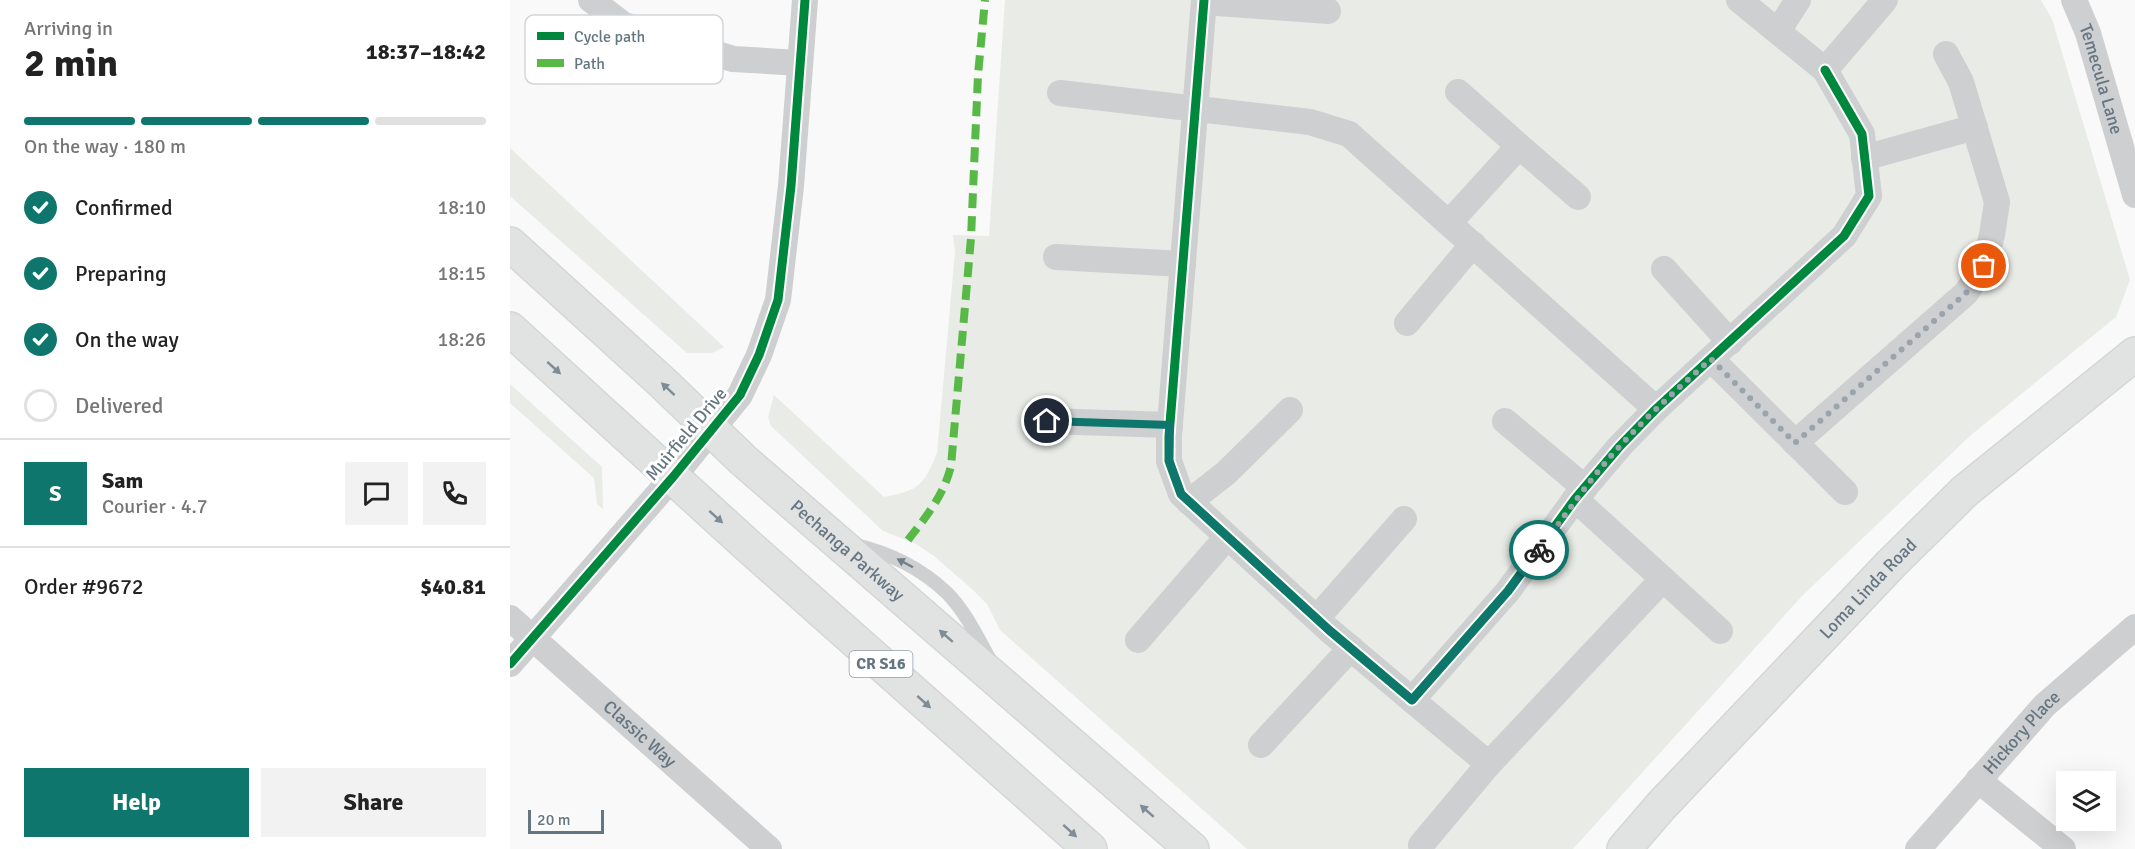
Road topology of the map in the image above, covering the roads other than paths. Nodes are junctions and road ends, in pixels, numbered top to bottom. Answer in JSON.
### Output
{"nodes":[{"id":1,"x":591,"y":0,"type":"edge"},
{"id":2,"x":805,"y":0,"type":"edge"},
{"id":3,"x":1739,"y":0,"type":"edge"},
{"id":4,"x":1798,"y":0,"type":"edge"},
{"id":5,"x":2073,"y":0,"type":"edge"},
{"id":6,"x":1204,"y":1,"type":"edge"},
{"id":7,"x":1880,"y":3,"type":"edge"},
{"id":8,"x":1328,"y":11,"type":"dead end"},
{"id":9,"x":611,"y":15,"type":"edge"},
{"id":10,"x":1778,"y":31,"type":"junction"},
{"id":11,"x":1946,"y":54,"type":"dead end"},
{"id":12,"x":723,"y":56,"type":"edge"},
{"id":13,"x":800,"y":63,"type":"junction"},
{"id":14,"x":1825,"y":70,"type":"junction"},
{"id":15,"x":1458,"y":92,"type":"dead end"},
{"id":16,"x":1060,"y":93,"type":"dead end"},
{"id":17,"x":1195,"y":108,"type":"junction"},
{"id":18,"x":1975,"y":127,"type":"junction"},
{"id":19,"x":1519,"y":146,"type":"junction"},
{"id":20,"x":1864,"y":158,"type":"junction"},
{"id":21,"x":2135,"y":195,"type":"edge"},
{"id":22,"x":1578,"y":197,"type":"dead end"},
{"id":23,"x":1449,"y":223,"type":"junction"},
{"id":24,"x":510,"y":244,"type":"edge"},
{"id":25,"x":1473,"y":244,"type":"junction"},
{"id":26,"x":1056,"y":257,"type":"dead end"},
{"id":27,"x":1183,"y":264,"type":"junction"},
{"id":28,"x":1664,"y":269,"type":"dead end"},
{"id":29,"x":1407,"y":323,"type":"dead end"},
{"id":30,"x":510,"y":329,"type":"edge"},
{"id":31,"x":1720,"y":350,"type":"junction"},
{"id":32,"x":2135,"y":354,"type":"edge"},
{"id":33,"x":1656,"y":409,"type":"junction"},
{"id":34,"x":1290,"y":410,"type":"dead end"},
{"id":35,"x":1047,"y":421,"type":"dead end"},
{"id":36,"x":1505,"y":421,"type":"dead end"},
{"id":37,"x":1170,"y":425,"type":"junction"},
{"id":38,"x":711,"y":429,"type":"junction"},
{"id":39,"x":1795,"y":443,"type":"junction"},
{"id":40,"x":673,"y":477,"type":"junction"},
{"id":41,"x":1845,"y":492,"type":"dead end"},
{"id":42,"x":1580,"y":494,"type":"junction"},
{"id":43,"x":1189,"y":502,"type":"junction"},
{"id":44,"x":1404,"y":519,"type":"dead end"},
{"id":45,"x":1227,"y":537,"type":"junction"},
{"id":46,"x":1663,"y":579,"type":"junction"},
{"id":47,"x":510,"y":618,"type":"edge"},
{"id":48,"x":1317,"y":618,"type":"junction"},
{"id":49,"x":2135,"y":627,"type":"edge"},
{"id":50,"x":1720,"y":631,"type":"dead end"},
{"id":51,"x":532,"y":638,"type":"junction"},
{"id":52,"x":1138,"y":640,"type":"dead end"},
{"id":53,"x":1351,"y":648,"type":"junction"},
{"id":54,"x":510,"y":664,"type":"edge"},
{"id":55,"x":1412,"y":700,"type":"junction"},
{"id":56,"x":1261,"y":746,"type":"dead end"},
{"id":57,"x":1488,"y":765,"type":"junction"},
{"id":58,"x":1978,"y":780,"type":"junction"},
{"id":59,"x":1421,"y":845,"type":"dead end"},
{"id":60,"x":769,"y":849,"type":"edge"},
{"id":61,"x":1090,"y":849,"type":"edge"},
{"id":62,"x":1192,"y":849,"type":"edge"},
{"id":63,"x":1624,"y":849,"type":"edge"},
{"id":64,"x":1918,"y":849,"type":"edge"},
{"id":65,"x":2063,"y":849,"type":"edge"}],
"edges":[{"from":1,"to":9,"type":"street"},
{"from":2,"to":13,"type":"street","name":"Muirfield Drive"},
{"from":3,"to":10,"type":"street"},
{"from":4,"to":10,"type":"street"},
{"from":5,"to":21,"type":"street","name":"Temecula Lane"},
{"from":6,"to":8,"type":"street"},
{"from":6,"to":17,"type":"street"},
{"from":7,"to":14,"type":"street"},
{"from":10,"to":14,"type":"street"},
{"from":11,"to":18,"type":"street"},
{"from":12,"to":13,"type":"street"},
{"from":13,"to":38,"type":"street","name":"Muirfield Drive"},
{"from":14,"to":20,"type":"street"},
{"from":15,"to":19,"type":"street"},
{"from":16,"to":17,"type":"street"},
{"from":17,"to":23,"type":"street"},
{"from":17,"to":27,"type":"street"},
{"from":18,"to":20,"type":"street"},
{"from":18,"to":39,"type":"street"},
{"from":19,"to":22,"type":"street"},
{"from":19,"to":23,"type":"street"},
{"from":20,"to":31,"type":"street"},
{"from":23,"to":25,"type":"street"},
{"from":38,"to":24,"type":"main road","name":"Pechanga Parkway","one_way":true},
{"from":25,"to":29,"type":"street"},
{"from":25,"to":33,"type":"street"},
{"from":26,"to":27,"type":"street"},
{"from":27,"to":37,"type":"street"},
{"from":28,"to":31,"type":"street"},
{"from":30,"to":40,"type":"main road","number":"CR S16","one_way":true},
{"from":31,"to":33,"type":"street"},
{"from":31,"to":39,"type":"street"},
{"from":32,"to":63,"type":"main road","name":"Loma Linda Road"},
{"from":33,"to":42,"type":"street"},
{"from":34,"to":43,"type":"street"},
{"from":35,"to":37,"type":"street"},
{"from":36,"to":42,"type":"street"},
{"from":37,"to":43,"type":"street"},
{"from":38,"to":40,"type":"street","name":"Muirfield Drive"},
{"from":62,"to":38,"type":"main road","name":"Pechanga Parkway","one_way":true},
{"from":39,"to":41,"type":"street"},
{"from":40,"to":51,"type":"street","name":"Muirfield Drive"},
{"from":40,"to":61,"type":"main road","number":"CR S16","one_way":true},
{"from":42,"to":46,"type":"street"},
{"from":42,"to":55,"type":"street"},
{"from":43,"to":45,"type":"street"},
{"from":44,"to":48,"type":"street"},
{"from":45,"to":48,"type":"street"},
{"from":45,"to":52,"type":"street"},
{"from":46,"to":50,"type":"street"},
{"from":46,"to":57,"type":"street"},
{"from":47,"to":51,"type":"street","name":"Classic Way"},
{"from":48,"to":53,"type":"street"},
{"from":49,"to":58,"type":"street","name":"Hickory Place"},
{"from":51,"to":54,"type":"street","name":"Muirfield Drive"},
{"from":51,"to":60,"type":"street","name":"Classic Way"},
{"from":53,"to":55,"type":"street"},
{"from":53,"to":56,"type":"street"},
{"from":55,"to":57,"type":"street"},
{"from":57,"to":59,"type":"street"},
{"from":58,"to":64,"type":"street","name":"Hickory Place"},
{"from":58,"to":65,"type":"street"}]}
